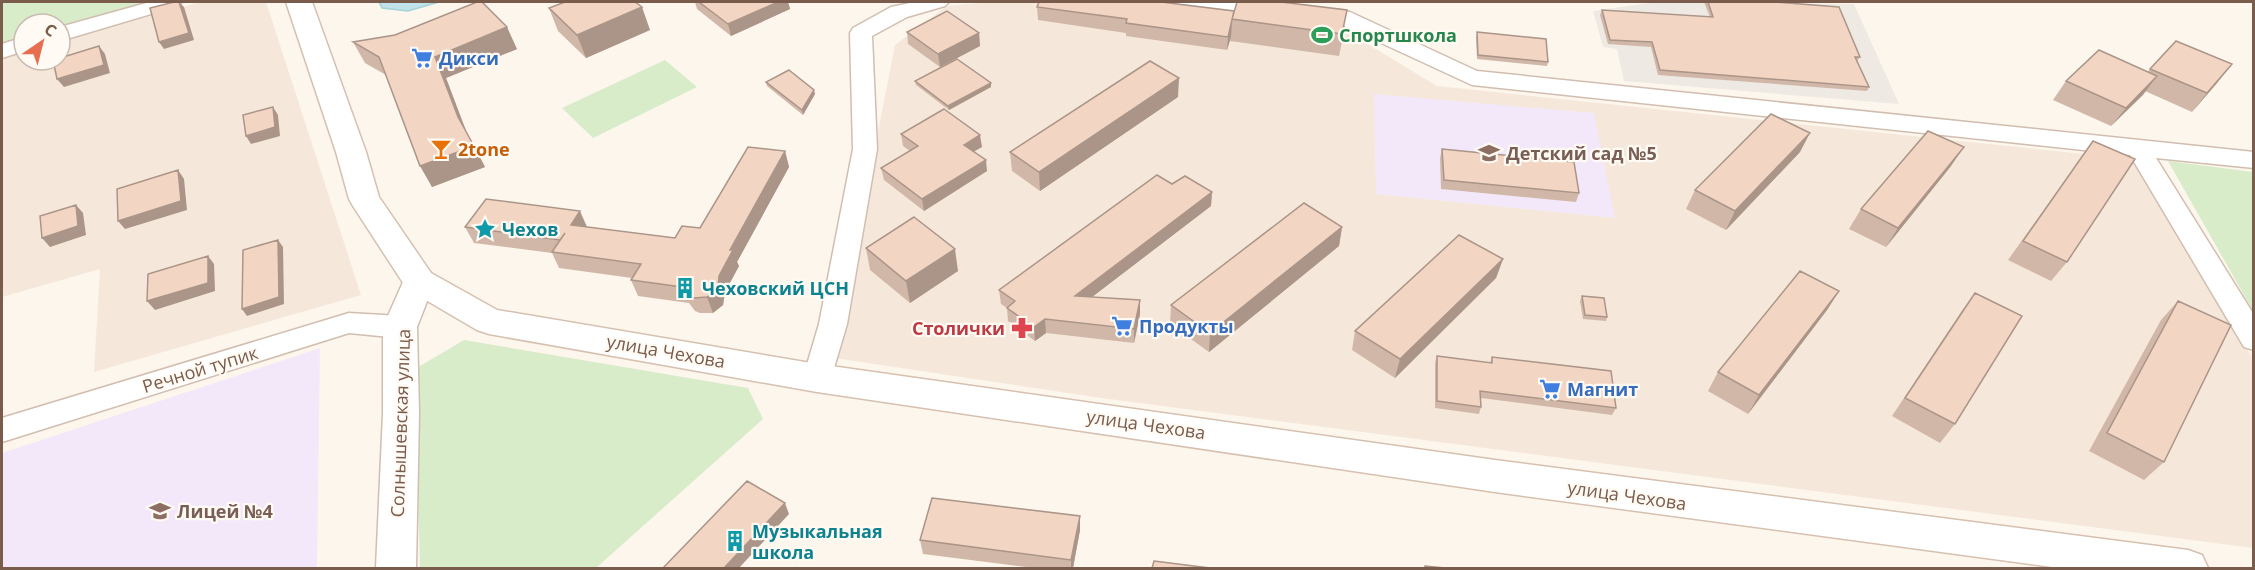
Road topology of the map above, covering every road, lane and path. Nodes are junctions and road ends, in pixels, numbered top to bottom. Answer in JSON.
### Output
{"nodes":[{"id":1,"x":171,"y":2,"type":"edge"},
{"id":2,"x":299,"y":2,"type":"edge"},
{"id":3,"x":938,"y":2,"type":"edge"},
{"id":4,"x":1179,"y":2,"type":"edge"},
{"id":5,"x":72,"y":31,"type":"edge"},
{"id":6,"x":2138,"y":148,"type":"junction"},
{"id":7,"x":2253,"y":160,"type":"edge"},
{"id":8,"x":419,"y":281,"type":"junction"},
{"id":9,"x":400,"y":327,"type":"junction"},
{"id":10,"x":2253,"y":339,"type":"edge"},
{"id":11,"x":817,"y":378,"type":"junction"},
{"id":12,"x":2,"y":430,"type":"edge"},
{"id":13,"x":396,"y":568,"type":"edge"},
{"id":14,"x":2188,"y":568,"type":"edge"}],
"edges":[{"from":1,"to":5,"type":"street"},
{"from":2,"to":8,"type":"main road","name":"улица Чехова"},
{"from":3,"to":11,"type":"street"},
{"from":4,"to":6,"type":"street"},
{"from":6,"to":7,"type":"street"},
{"from":6,"to":10,"type":"street"},
{"from":8,"to":9,"type":"main road","name":"Солнышевская улица"},
{"from":8,"to":11,"type":"main road","name":"улица Чехова"},
{"from":9,"to":12,"type":"street","name":"Речной тупик"},
{"from":9,"to":13,"type":"main road","name":"Солнышевская улица"},
{"from":11,"to":14,"type":"main road","name":"улица Чехова"}]}
